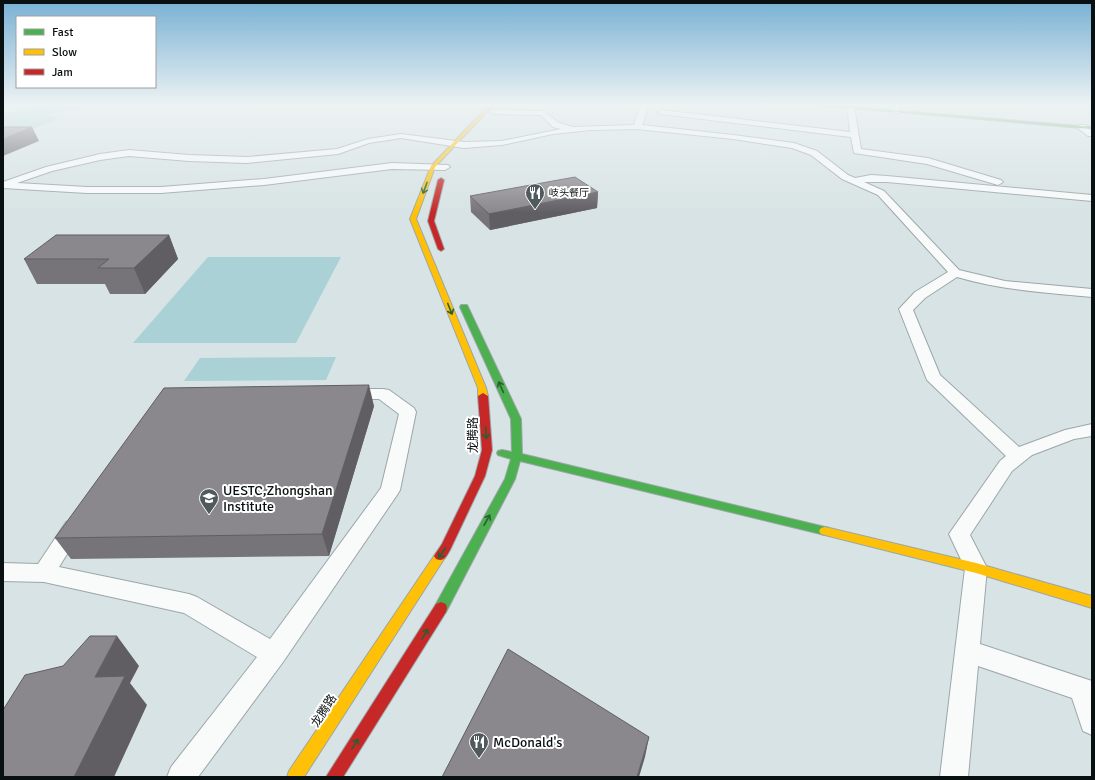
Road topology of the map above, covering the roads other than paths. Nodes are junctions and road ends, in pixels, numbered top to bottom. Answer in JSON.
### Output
{"nodes":[{"id":1,"x":377,"y":140,"type":"edge"},
{"id":2,"x":433,"y":140,"type":"edge"},
{"id":3,"x":462,"y":140,"type":"edge"},
{"id":4,"x":514,"y":140,"type":"edge"},
{"id":5,"x":756,"y":140,"type":"edge"},
{"id":6,"x":856,"y":140,"type":"edge"},
{"id":7,"x":459,"y":144,"type":"junction"},
{"id":8,"x":433,"y":166,"type":"junction"},
{"id":9,"x":445,"y":167,"type":"junction"},
{"id":10,"x":855,"y":181,"type":"junction"},
{"id":11,"x":3,"y":186,"type":"edge"},
{"id":12,"x":1028,"y":191,"type":"junction"},
{"id":13,"x":1092,"y":198,"type":"edge"},
{"id":14,"x":444,"y":256,"type":"dead end"},
{"id":15,"x":955,"y":273,"type":"junction"},
{"id":16,"x":1092,"y":292,"type":"edge"},
{"id":17,"x":460,"y":297,"type":"dead end"},
{"id":18,"x":329,"y":394,"type":"edge"},
{"id":19,"x":1092,"y":430,"type":"edge"},
{"id":20,"x":487,"y":450,"type":"junction"},
{"id":21,"x":517,"y":455,"type":"junction"},
{"id":22,"x":1018,"y":457,"type":"junction"},
{"id":23,"x":82,"y":515,"type":"edge"},
{"id":24,"x":976,"y":568,"type":"junction"},
{"id":25,"x":3,"y":572,"type":"edge"},
{"id":26,"x":44,"y":572,"type":"junction"},
{"id":27,"x":1092,"y":602,"type":"edge"},
{"id":28,"x":967,"y":651,"type":"junction"},
{"id":29,"x":274,"y":654,"type":"junction"},
{"id":30,"x":1087,"y":691,"type":"edge"},
{"id":31,"x":1092,"y":722,"type":"edge"},
{"id":32,"x":181,"y":777,"type":"edge"},
{"id":33,"x":295,"y":777,"type":"edge"},
{"id":34,"x":334,"y":777,"type":"edge"},
{"id":35,"x":954,"y":777,"type":"edge"}],
"edges":[{"from":1,"to":11,"type":"street"},
{"from":2,"to":7,"type":"street"},
{"from":3,"to":7,"type":"street","name":"龙腾路"},
{"from":4,"to":7,"type":"street"},
{"from":5,"to":10,"type":"street"},
{"from":6,"to":12,"type":"street"},
{"from":7,"to":8,"type":"street","name":"龙腾路"},
{"from":7,"to":9,"type":"street","name":"龙腾路"},
{"from":8,"to":9,"type":"street"},
{"from":8,"to":11,"type":"street"},
{"from":8,"to":20,"type":"street","name":"龙腾路","one_way":true},
{"from":9,"to":14,"type":"street","name":"龙腾路"},
{"from":10,"to":12,"type":"street"},
{"from":10,"to":15,"type":"street"},
{"from":12,"to":13,"type":"street"},
{"from":15,"to":16,"type":"street"},
{"from":15,"to":22,"type":"street"},
{"from":21,"to":17,"type":"street","one_way":true},
{"from":18,"to":29,"type":"street"},
{"from":19,"to":22,"type":"street"},
{"from":20,"to":21,"type":"street"},
{"from":20,"to":33,"type":"street","name":"龙腾路","one_way":true},
{"from":21,"to":24,"type":"street"},
{"from":34,"to":21,"type":"street","one_way":true},
{"from":22,"to":24,"type":"street"},
{"from":23,"to":26,"type":"street"},
{"from":24,"to":27,"type":"street"},
{"from":24,"to":28,"type":"street"},
{"from":25,"to":26,"type":"street"},
{"from":26,"to":29,"type":"street"},
{"from":28,"to":30,"type":"street"},
{"from":28,"to":35,"type":"street"},
{"from":29,"to":32,"type":"street"},
{"from":30,"to":31,"type":"street"}]}
